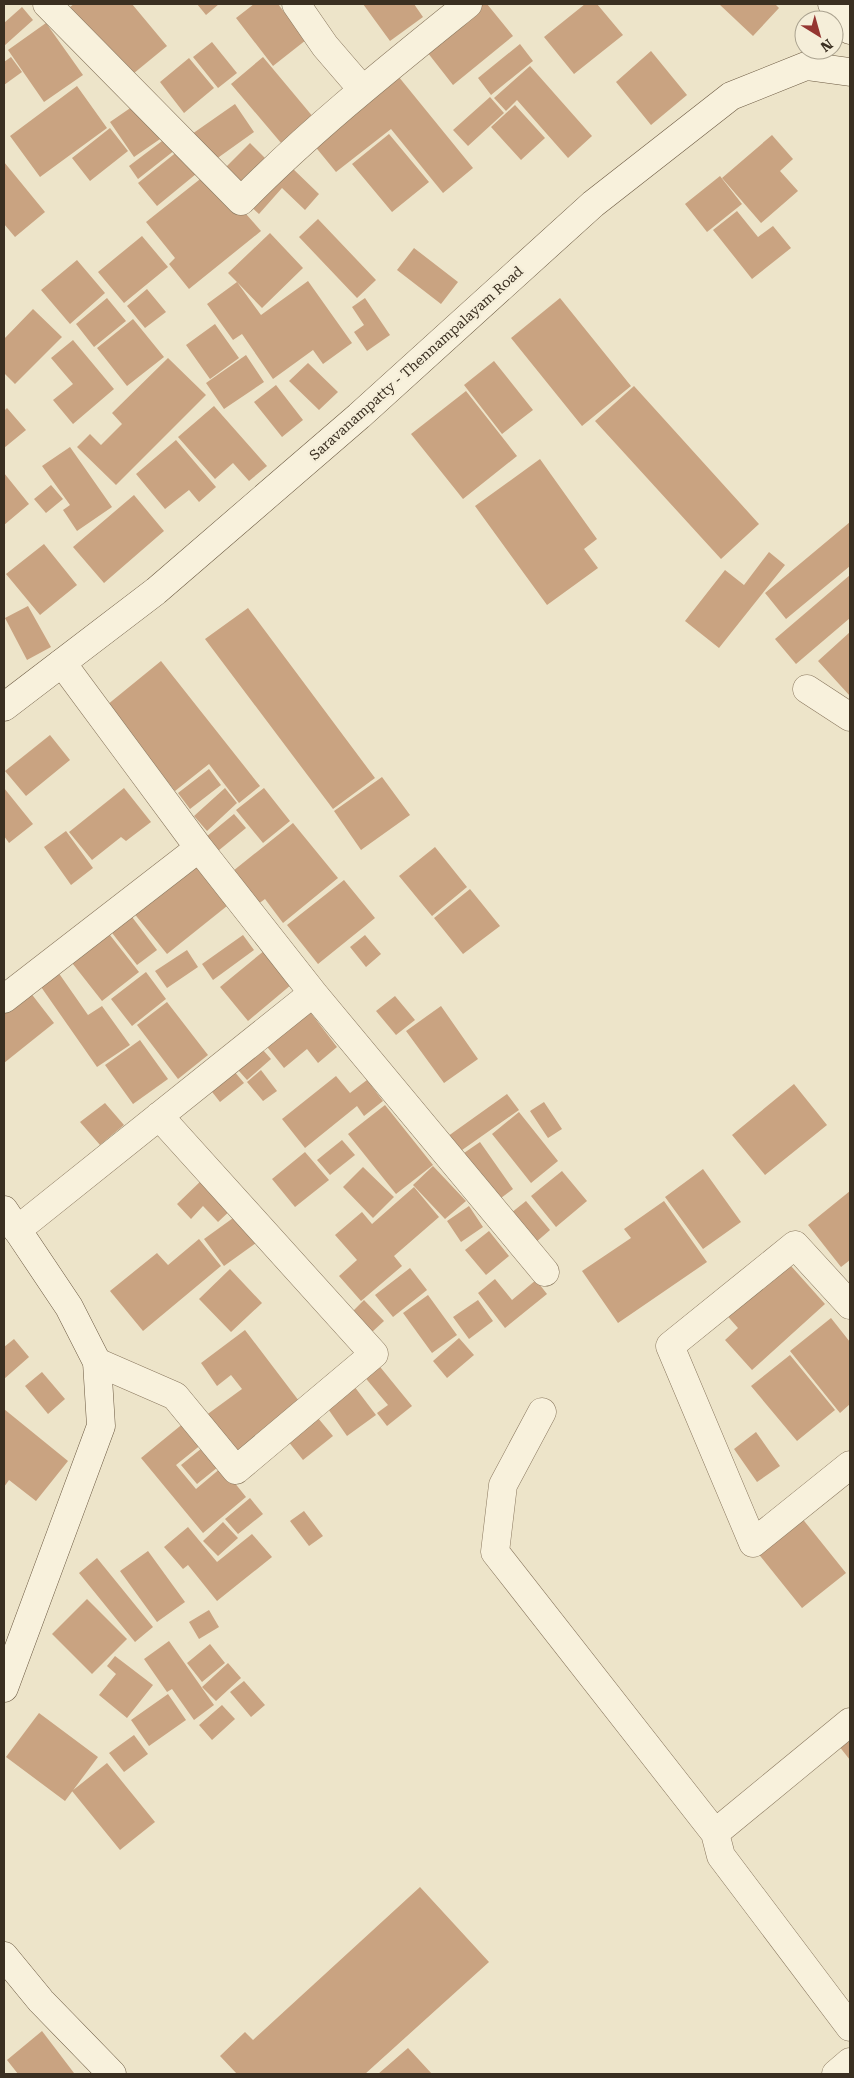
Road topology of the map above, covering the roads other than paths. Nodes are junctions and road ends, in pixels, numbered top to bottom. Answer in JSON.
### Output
{"nodes":[{"id":1,"x":47,"y":4,"type":"edge"},
{"id":2,"x":296,"y":4,"type":"edge"},
{"id":3,"x":468,"y":4,"type":"edge"},
{"id":4,"x":832,"y":4,"type":"edge"},
{"id":5,"x":850,"y":30,"type":"edge"},
{"id":6,"x":850,"y":72,"type":"edge"},
{"id":7,"x":362,"y":89,"type":"junction"},
{"id":8,"x":62,"y":663,"type":"junction"},
{"id":9,"x":807,"y":689,"type":"dead end"},
{"id":10,"x":4,"y":707,"type":"edge"},
{"id":11,"x":850,"y":717,"type":"edge"},
{"id":12,"x":200,"y":848,"type":"junction"},
{"id":13,"x":313,"y":993,"type":"junction"},
{"id":14,"x":4,"y":999,"type":"edge"},
{"id":15,"x":159,"y":1116,"type":"junction"},
{"id":16,"x":10,"y":1220,"type":"edge"},
{"id":17,"x":546,"y":1272,"type":"dead end"},
{"id":18,"x":850,"y":1305,"type":"edge"},
{"id":19,"x":98,"y":1362,"type":"junction"},
{"id":20,"x":542,"y":1412,"type":"dead end"},
{"id":21,"x":850,"y":1465,"type":"edge"},
{"id":22,"x":4,"y":1688,"type":"edge"},
{"id":23,"x":850,"y":1722,"type":"edge"},
{"id":24,"x":715,"y":1834,"type":"junction"},
{"id":25,"x":4,"y":1956,"type":"edge"},
{"id":26,"x":850,"y":2027,"type":"edge"},
{"id":27,"x":850,"y":2062,"type":"edge"},
{"id":28,"x":112,"y":2074,"type":"edge"},
{"id":29,"x":836,"y":2074,"type":"edge"}],
"edges":[{"from":1,"to":7,"type":"street"},
{"from":2,"to":7,"type":"street"},
{"from":3,"to":7,"type":"street"},
{"from":4,"to":5,"type":"street"},
{"from":6,"to":8,"type":"street","name":"Saravanampatty - Thennampalayam Road"},
{"from":8,"to":10,"type":"street","name":"Saravanampatty - Thennampalayam Road"},
{"from":8,"to":12,"type":"street"},
{"from":9,"to":11,"type":"street"},
{"from":12,"to":13,"type":"street"},
{"from":12,"to":14,"type":"street"},
{"from":13,"to":15,"type":"street"},
{"from":13,"to":17,"type":"street"},
{"from":15,"to":16,"type":"street"},
{"from":15,"to":19,"type":"street"},
{"from":16,"to":19,"type":"street"},
{"from":18,"to":21,"type":"street"},
{"from":19,"to":22,"type":"street"},
{"from":20,"to":24,"type":"street"},
{"from":23,"to":24,"type":"street"},
{"from":24,"to":26,"type":"street"},
{"from":25,"to":28,"type":"street"},
{"from":27,"to":29,"type":"street"}]}
